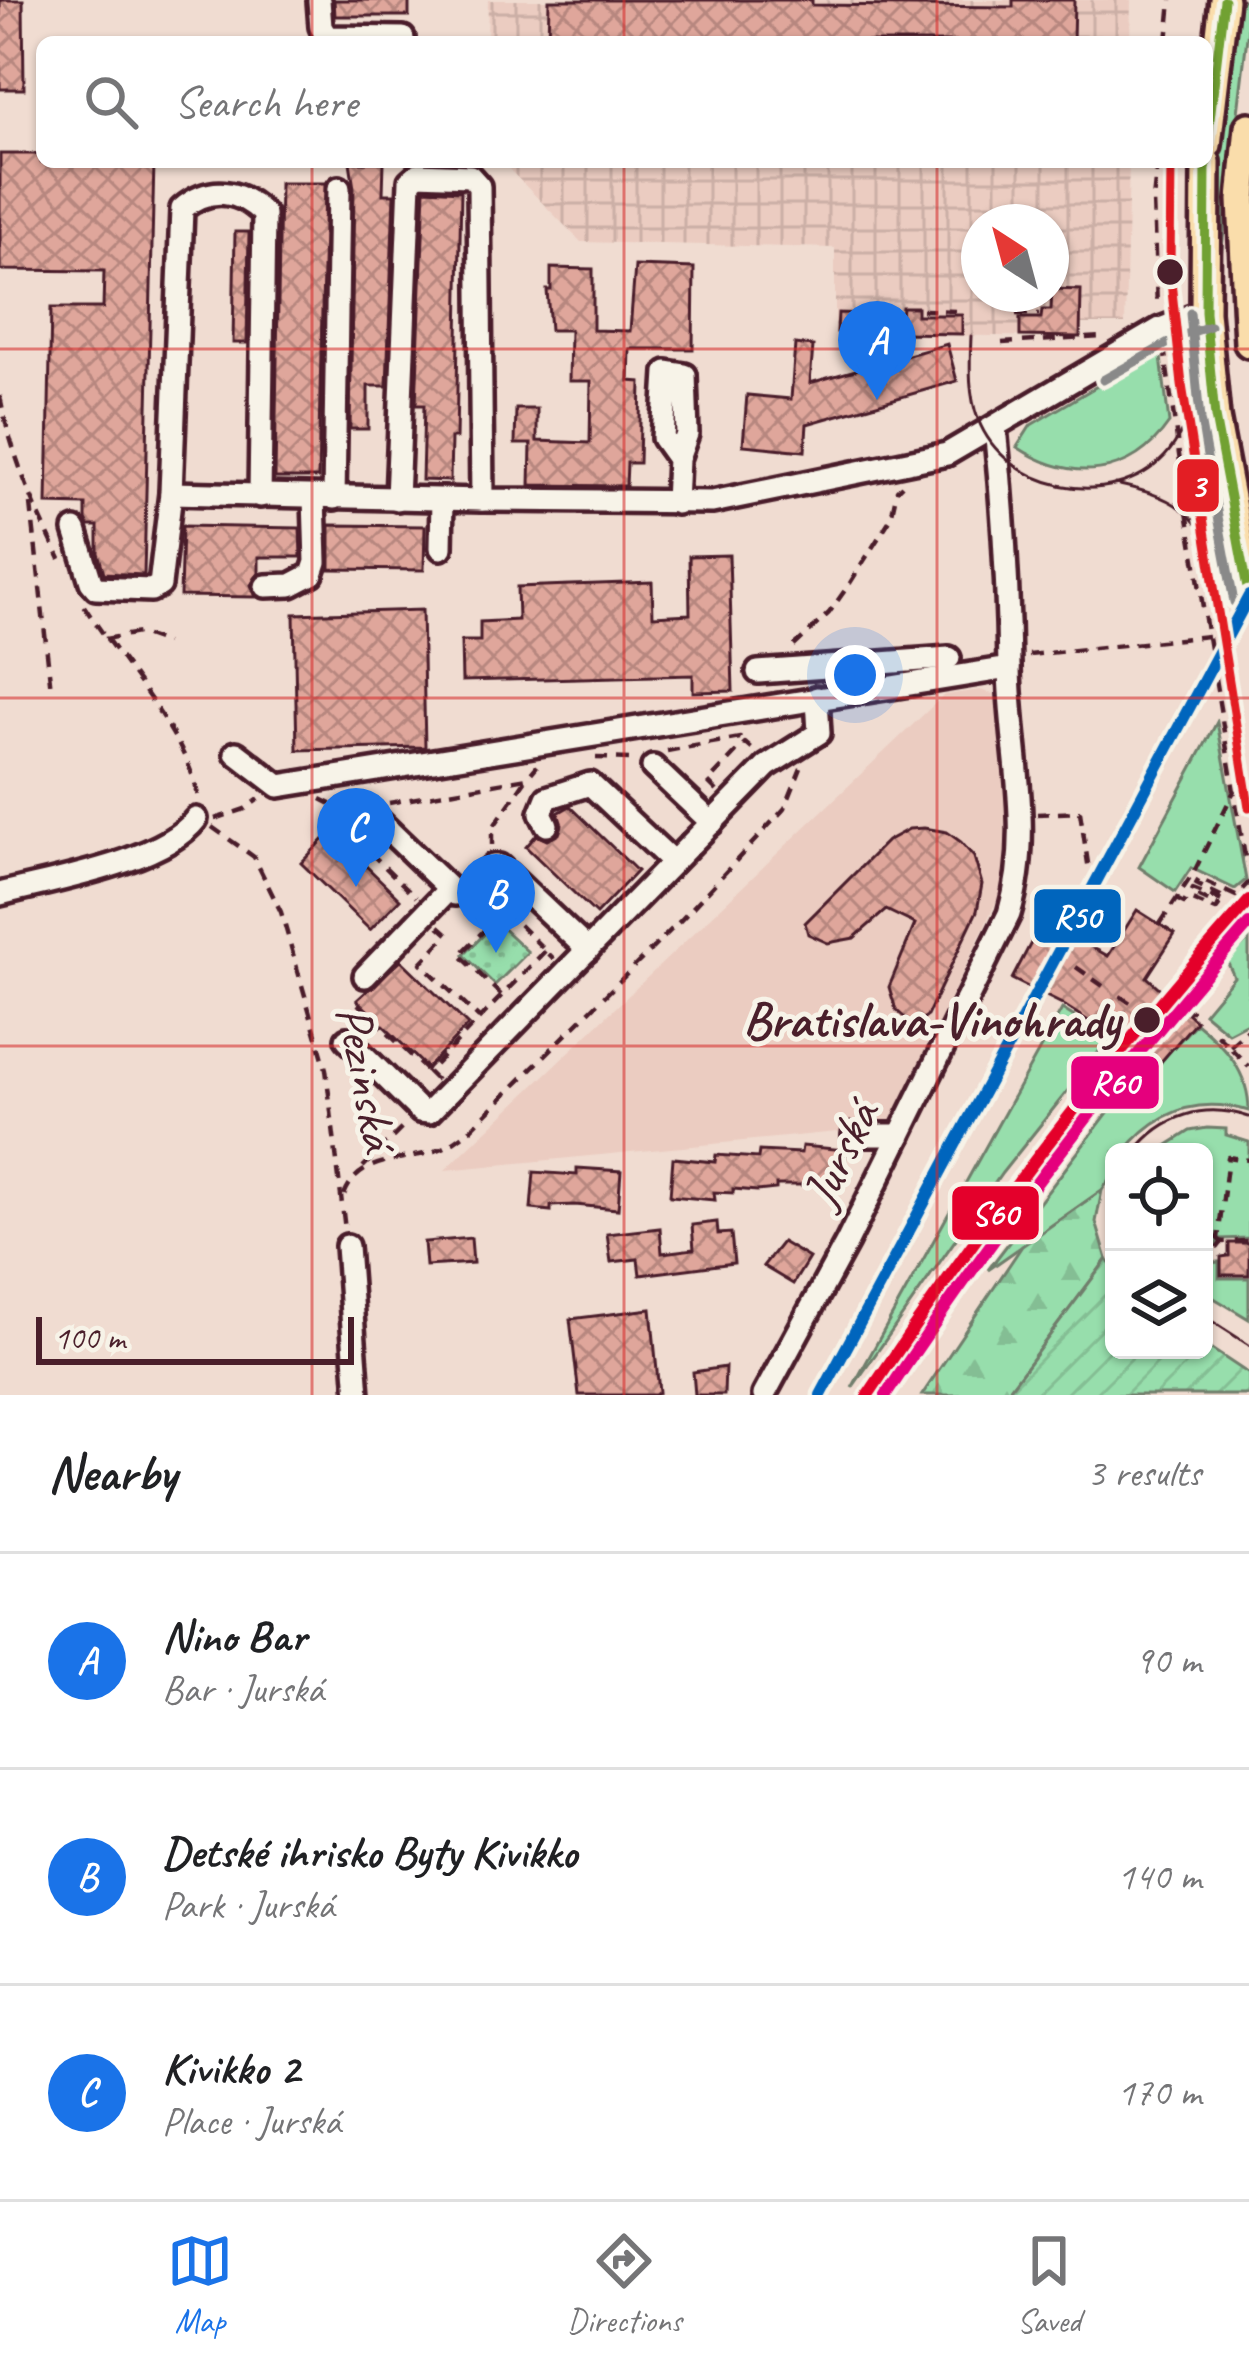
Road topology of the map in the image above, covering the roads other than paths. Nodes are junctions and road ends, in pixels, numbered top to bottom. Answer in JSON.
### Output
{"nodes":[{"id":1,"x":319,"y":0,"type":"edge"},
{"id":2,"x":1224,"y":0,"type":"edge"},
{"id":3,"x":326,"y":36,"type":"edge"},
{"id":4,"x":1213,"y":94,"type":"edge"},
{"id":5,"x":1249,"y":127,"type":"edge"},
{"id":6,"x":1206,"y":168,"type":"edge"},
{"id":7,"x":339,"y":188,"type":"dead end"},
{"id":8,"x":1244,"y":254,"type":"junction"},
{"id":9,"x":1205,"y":312,"type":"junction"},
{"id":10,"x":1248,"y":327,"type":"edge"},
{"id":11,"x":1249,"y":344,"type":"edge"},
{"id":12,"x":995,"y":427,"type":"junction"},
{"id":13,"x":678,"y":460,"type":"dead end"},
{"id":14,"x":171,"y":494,"type":"junction"},
{"id":15,"x":260,"y":496,"type":"junction"},
{"id":16,"x":324,"y":498,"type":"junction"},
{"id":17,"x":397,"y":499,"type":"junction"},
{"id":18,"x":442,"y":499,"type":"junction"},
{"id":19,"x":482,"y":500,"type":"junction"},
{"id":20,"x":676,"y":503,"type":"junction"},
{"id":21,"x":75,"y":530,"type":"dead end"},
{"id":22,"x":441,"y":548,"type":"dead end"},
{"id":23,"x":266,"y":586,"type":"dead end"},
{"id":24,"x":1249,"y":598,"type":"edge"},
{"id":25,"x":949,"y":658,"type":"dead end"},
{"id":26,"x":1009,"y":663,"type":"junction"},
{"id":27,"x":768,"y":671,"type":"road end"},
{"id":28,"x":818,"y":698,"type":"junction"},
{"id":29,"x":236,"y":753,"type":"dead end"},
{"id":30,"x":653,"y":767,"type":"dead end"},
{"id":31,"x":706,"y":818,"type":"junction"},
{"id":32,"x":200,"y":821,"type":"road end"},
{"id":33,"x":379,"y":821,"type":"road end"},
{"id":34,"x":547,"y":825,"type":"dead end"},
{"id":35,"x":673,"y":862,"type":"junction"},
{"id":36,"x":446,"y":885,"type":"junction"},
{"id":37,"x":0,"y":894,"type":"edge"},
{"id":38,"x":582,"y":945,"type":"junction"},
{"id":39,"x":365,"y":976,"type":"dead end"},
{"id":40,"x":347,"y":1039,"type":"dead end"},
{"id":41,"x":854,"y":1135,"type":"dead end"},
{"id":42,"x":900,"y":1135,"type":"junction"},
{"id":43,"x":347,"y":1246,"type":"road end"},
{"id":44,"x":358,"y":1395,"type":"edge"},
{"id":45,"x":764,"y":1395,"type":"edge"}],
"edges":[{"from":1,"to":3,"type":"street"},
{"from":2,"to":4,"type":"main road"},
{"from":5,"to":8,"type":"main road"},
{"from":6,"to":9,"type":"main road"},
{"from":7,"to":16,"type":"street"},
{"from":8,"to":9,"type":"main road"},
{"from":8,"to":10,"type":"main road"},
{"from":9,"to":10,"type":"main road"},
{"from":9,"to":12,"type":"street"},
{"from":9,"to":24,"type":"main road"},
{"from":10,"to":11,"type":"main road"},
{"from":12,"to":20,"type":"street"},
{"from":12,"to":26,"type":"street","name":"Jurská"},
{"from":13,"to":20,"type":"street"},
{"from":14,"to":15,"type":"street"},
{"from":14,"to":15,"type":"street"},
{"from":14,"to":21,"type":"street"},
{"from":15,"to":16,"type":"street"},
{"from":16,"to":17,"type":"street"},
{"from":16,"to":23,"type":"street"},
{"from":17,"to":18,"type":"street"},
{"from":17,"to":19,"type":"street"},
{"from":18,"to":19,"type":"street"},
{"from":18,"to":22,"type":"street"},
{"from":19,"to":20,"type":"street"},
{"from":25,"to":27,"type":"street"},
{"from":26,"to":28,"type":"street"},
{"from":26,"to":42,"type":"street","name":"Jurská"},
{"from":28,"to":29,"type":"street"},
{"from":28,"to":31,"type":"street"},
{"from":30,"to":31,"type":"street"},
{"from":31,"to":35,"type":"street"},
{"from":32,"to":37,"type":"street"},
{"from":33,"to":36,"type":"street"},
{"from":34,"to":35,"type":"street"},
{"from":35,"to":38,"type":"street"},
{"from":36,"to":38,"type":"street"},
{"from":36,"to":39,"type":"street"},
{"from":38,"to":40,"type":"street"},
{"from":41,"to":42,"type":"street"},
{"from":42,"to":45,"type":"street","name":"Jurská"},
{"from":43,"to":44,"type":"street"}]}
